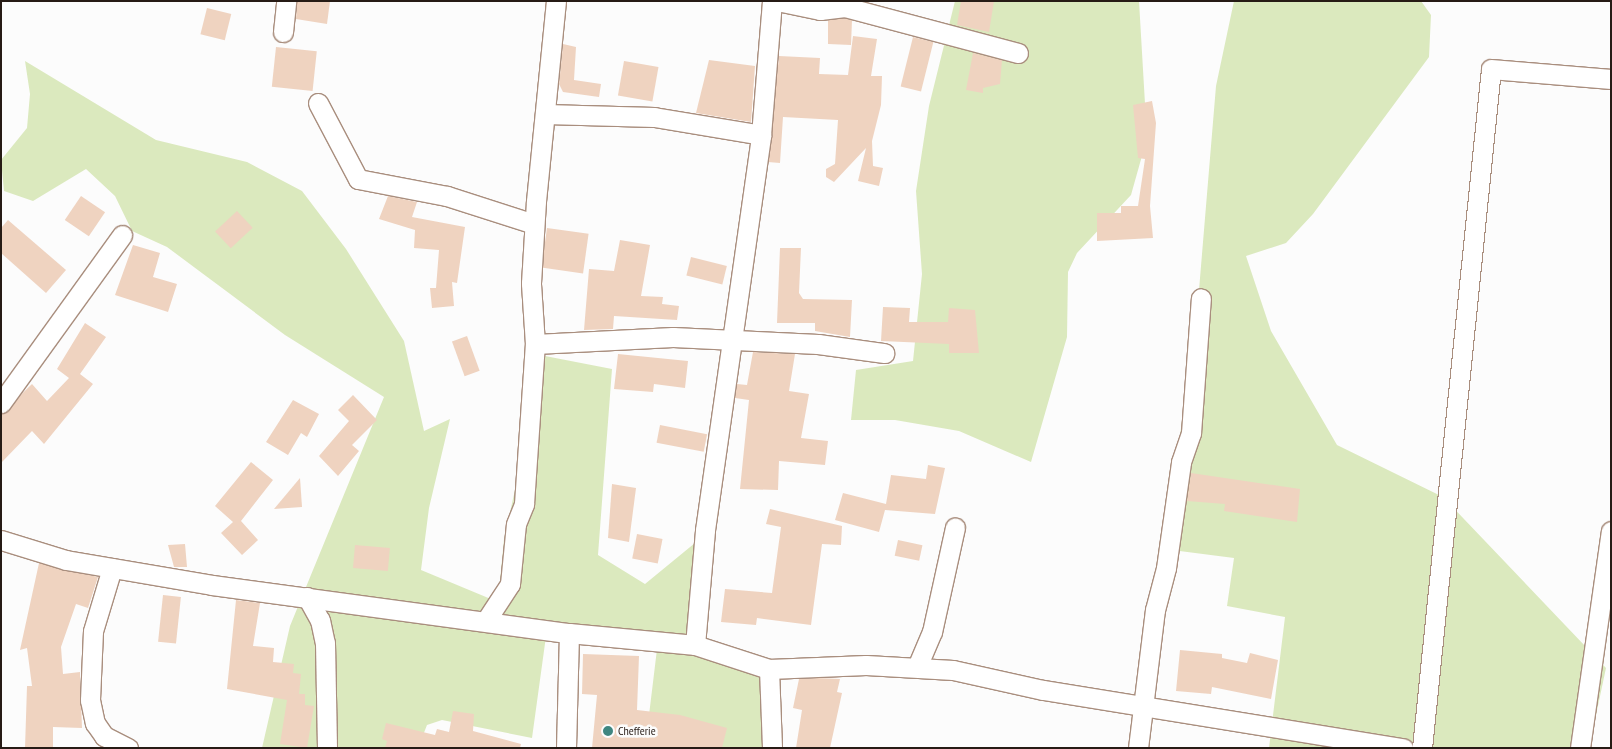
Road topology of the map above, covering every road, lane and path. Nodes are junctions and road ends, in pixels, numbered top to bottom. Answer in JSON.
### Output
{"nodes":[{"id":1,"x":286,"y":1,"type":"edge"},
{"id":2,"x":556,"y":1,"type":"edge"},
{"id":3,"x":772,"y":1,"type":"edge"},
{"id":4,"x":777,"y":1,"type":"edge"},
{"id":5,"x":283,"y":32,"type":"dead end"},
{"id":6,"x":1018,"y":53,"type":"dead end"},
{"id":7,"x":1611,"y":79,"type":"edge"},
{"id":8,"x":318,"y":103,"type":"dead end"},
{"id":9,"x":545,"y":114,"type":"junction"},
{"id":10,"x":761,"y":135,"type":"junction"},
{"id":11,"x":534,"y":224,"type":"junction"},
{"id":12,"x":122,"y":235,"type":"dead end"},
{"id":13,"x":1201,"y":298,"type":"dead end"},
{"id":14,"x":731,"y":341,"type":"junction"},
{"id":15,"x":535,"y":344,"type":"junction"},
{"id":16,"x":884,"y":353,"type":"dead end"},
{"id":17,"x":1,"y":403,"type":"edge"},
{"id":18,"x":955,"y":527,"type":"dead end"},
{"id":19,"x":1611,"y":532,"type":"edge"},
{"id":20,"x":1,"y":540,"type":"edge"},
{"id":21,"x":112,"y":568,"type":"junction"},
{"id":22,"x":307,"y":597,"type":"junction"},
{"id":23,"x":487,"y":619,"type":"junction"},
{"id":24,"x":569,"y":633,"type":"junction"},
{"id":25,"x":695,"y":645,"type":"junction"},
{"id":26,"x":917,"y":667,"type":"junction"},
{"id":27,"x":769,"y":669,"type":"junction"},
{"id":28,"x":1144,"y":705,"type":"junction"},
{"id":29,"x":128,"y":748,"type":"edge"},
{"id":30,"x":328,"y":748,"type":"edge"},
{"id":31,"x":566,"y":748,"type":"edge"},
{"id":32,"x":772,"y":748,"type":"edge"},
{"id":33,"x":1138,"y":748,"type":"edge"},
{"id":34,"x":1404,"y":748,"type":"edge"},
{"id":35,"x":1422,"y":748,"type":"edge"},
{"id":36,"x":1580,"y":748,"type":"edge"}],
"edges":[{"from":1,"to":5,"type":"street"},
{"from":2,"to":9,"type":"street"},
{"from":3,"to":10,"type":"street"},
{"from":4,"to":6,"type":"street"},
{"from":7,"to":35,"type":"street"},
{"from":8,"to":11,"type":"street"},
{"from":9,"to":10,"type":"street"},
{"from":9,"to":11,"type":"street"},
{"from":10,"to":14,"type":"street"},
{"from":11,"to":15,"type":"street"},
{"from":12,"to":17,"type":"street"},
{"from":13,"to":28,"type":"street"},
{"from":14,"to":15,"type":"street"},
{"from":14,"to":16,"type":"street"},
{"from":14,"to":25,"type":"street"},
{"from":15,"to":23,"type":"street"},
{"from":18,"to":26,"type":"street"},
{"from":19,"to":36,"type":"street"},
{"from":20,"to":21,"type":"street"},
{"from":21,"to":22,"type":"street"},
{"from":21,"to":29,"type":"street"},
{"from":22,"to":23,"type":"street"},
{"from":22,"to":30,"type":"street"},
{"from":23,"to":24,"type":"street"},
{"from":24,"to":25,"type":"street"},
{"from":24,"to":31,"type":"street"},
{"from":25,"to":27,"type":"street"},
{"from":26,"to":27,"type":"street"},
{"from":26,"to":28,"type":"street"},
{"from":27,"to":32,"type":"street"},
{"from":28,"to":33,"type":"street"},
{"from":28,"to":34,"type":"street"}]}
